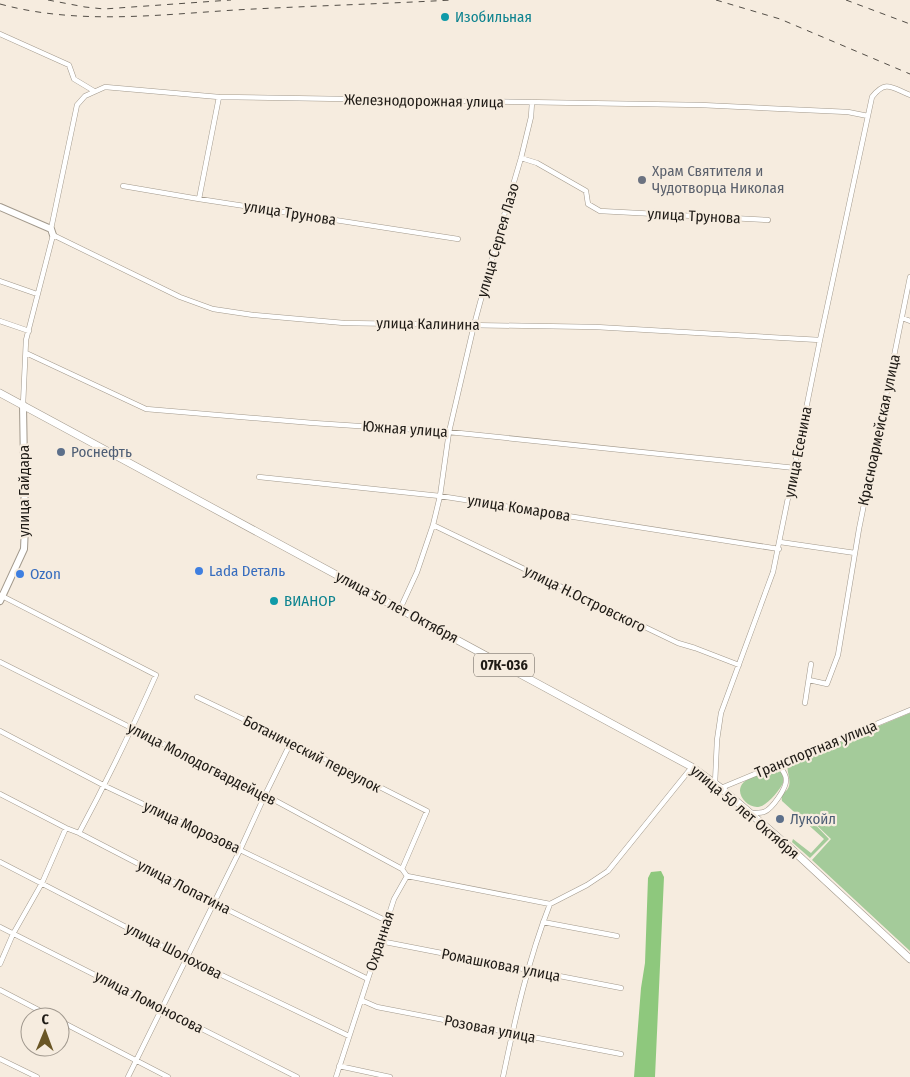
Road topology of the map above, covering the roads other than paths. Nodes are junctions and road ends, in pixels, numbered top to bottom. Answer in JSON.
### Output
{"nodes":[{"id":1,"x":0,"y":34,"type":"edge"},
{"id":2,"x":94,"y":91,"type":"junction"},
{"id":3,"x":910,"y":95,"type":"edge"},
{"id":4,"x":219,"y":97,"type":"junction"},
{"id":5,"x":532,"y":102,"type":"junction"},
{"id":6,"x":868,"y":116,"type":"junction"},
{"id":7,"x":521,"y":158,"type":"junction"},
{"id":8,"x":123,"y":186,"type":"dead end"},
{"id":9,"x":199,"y":200,"type":"junction"},
{"id":10,"x":0,"y":206,"type":"edge"},
{"id":11,"x":768,"y":220,"type":"dead end"},
{"id":12,"x":52,"y":232,"type":"junction"},
{"id":13,"x":458,"y":239,"type":"dead end"},
{"id":14,"x":910,"y":277,"type":"edge"},
{"id":15,"x":0,"y":280,"type":"edge"},
{"id":16,"x":37,"y":294,"type":"junction"},
{"id":17,"x":902,"y":318,"type":"junction"},
{"id":18,"x":0,"y":321,"type":"edge"},
{"id":19,"x":910,"y":321,"type":"edge"},
{"id":20,"x":474,"y":325,"type":"junction"},
{"id":21,"x":29,"y":331,"type":"junction"},
{"id":22,"x":820,"y":340,"type":"junction"},
{"id":23,"x":26,"y":353,"type":"junction"},
{"id":24,"x":0,"y":393,"type":"edge"},
{"id":25,"x":22,"y":405,"type":"junction"},
{"id":26,"x":449,"y":432,"type":"junction"},
{"id":27,"x":795,"y":468,"type":"junction"},
{"id":28,"x":259,"y":477,"type":"dead end"},
{"id":29,"x":440,"y":496,"type":"junction"},
{"id":30,"x":433,"y":525,"type":"junction"},
{"id":31,"x":780,"y":542,"type":"junction"},
{"id":32,"x":778,"y":549,"type":"junction"},
{"id":33,"x":855,"y":553,"type":"junction"},
{"id":34,"x":1,"y":597,"type":"edge"},
{"id":35,"x":400,"y":609,"type":"junction"},
{"id":36,"x":0,"y":662,"type":"edge"},
{"id":37,"x":811,"y":664,"type":"dead end"},
{"id":38,"x":740,"y":665,"type":"junction"},
{"id":39,"x":809,"y":680,"type":"junction"},
{"id":40,"x":197,"y":697,"type":"dead end"},
{"id":41,"x":805,"y":703,"type":"dead end"},
{"id":42,"x":910,"y":710,"type":"edge"},
{"id":43,"x":132,"y":729,"type":"junction"},
{"id":44,"x":0,"y":731,"type":"edge"},
{"id":45,"x":291,"y":742,"type":"junction"},
{"id":46,"x":778,"y":764,"type":"junction"},
{"id":47,"x":692,"y":767,"type":"junction"},
{"id":48,"x":105,"y":786,"type":"junction"},
{"id":49,"x":718,"y":786,"type":"junction"},
{"id":50,"x":0,"y":794,"type":"edge"},
{"id":51,"x":265,"y":795,"type":"junction"},
{"id":52,"x":750,"y":813,"type":"junction"},
{"id":53,"x":66,"y":828,"type":"junction"},
{"id":54,"x":79,"y":833,"type":"junction"},
{"id":55,"x":240,"y":850,"type":"junction"},
{"id":56,"x":0,"y":862,"type":"edge"},
{"id":57,"x":402,"y":869,"type":"junction"},
{"id":58,"x":407,"y":876,"type":"junction"},
{"id":59,"x":42,"y":883,"type":"junction"},
{"id":60,"x":214,"y":903,"type":"junction"},
{"id":61,"x":550,"y":904,"type":"junction"},
{"id":62,"x":387,"y":921,"type":"junction"},
{"id":63,"x":543,"y":922,"type":"junction"},
{"id":64,"x":0,"y":927,"type":"edge"},
{"id":65,"x":13,"y":934,"type":"junction"},
{"id":66,"x":617,"y":936,"type":"dead end"},
{"id":67,"x":380,"y":941,"type":"junction"},
{"id":68,"x":186,"y":958,"type":"junction"},
{"id":69,"x":910,"y":959,"type":"edge"},
{"id":70,"x":0,"y":964,"type":"edge"},
{"id":71,"x":527,"y":970,"type":"junction"},
{"id":72,"x":368,"y":979,"type":"junction"},
{"id":73,"x":621,"y":988,"type":"dead end"},
{"id":74,"x":0,"y":990,"type":"edge"},
{"id":75,"x":361,"y":1000,"type":"junction"},
{"id":76,"x":33,"y":1007,"type":"edge"},
{"id":77,"x":161,"y":1008,"type":"junction"},
{"id":78,"x":70,"y":1026,"type":"edge"},
{"id":79,"x":512,"y":1034,"type":"junction"},
{"id":80,"x":349,"y":1036,"type":"junction"},
{"id":81,"x":620,"y":1054,"type":"dead end"},
{"id":82,"x":0,"y":1058,"type":"edge"},
{"id":83,"x":137,"y":1061,"type":"junction"},
{"id":84,"x":339,"y":1066,"type":"junction"},
{"id":85,"x":37,"y":1077,"type":"edge"},
{"id":86,"x":128,"y":1077,"type":"edge"},
{"id":87,"x":168,"y":1077,"type":"edge"},
{"id":88,"x":297,"y":1077,"type":"edge"},
{"id":89,"x":336,"y":1077,"type":"edge"},
{"id":90,"x":390,"y":1077,"type":"edge"},
{"id":91,"x":503,"y":1077,"type":"edge"}],
"edges":[{"from":1,"to":2,"type":"street"},
{"from":2,"to":4,"type":"street","name":"Железнодорожная улица"},
{"from":2,"to":12,"type":"street"},
{"from":3,"to":6,"type":"street"},
{"from":4,"to":5,"type":"street","name":"Железнодорожная улица"},
{"from":4,"to":9,"type":"street"},
{"from":5,"to":6,"type":"street","name":"Железнодорожная улица"},
{"from":5,"to":7,"type":"street","name":"улица Сергея Лазо"},
{"from":6,"to":22,"type":"street","name":"улица Есенина"},
{"from":7,"to":11,"type":"street","name":"улица Трунова"},
{"from":7,"to":20,"type":"street","name":"улица Сергея Лазо"},
{"from":8,"to":9,"type":"street","name":"улица Трунова"},
{"from":9,"to":13,"type":"street","name":"улица Трунова"},
{"from":10,"to":12,"type":"street","name":"улица Калинина"},
{"from":12,"to":16,"type":"street"},
{"from":12,"to":20,"type":"street","name":"улица Калинина"},
{"from":14,"to":17,"type":"street","name":"Красноармейская улица"},
{"from":15,"to":16,"type":"street"},
{"from":16,"to":21,"type":"street"},
{"from":17,"to":19,"type":"street"},
{"from":17,"to":33,"type":"street","name":"Красноармейская улица"},
{"from":18,"to":21,"type":"street"},
{"from":20,"to":22,"type":"street","name":"улица Калинина"},
{"from":20,"to":26,"type":"street","name":"улица Сергея Лазо"},
{"from":21,"to":23,"type":"street"},
{"from":22,"to":27,"type":"street","name":"улица Есенина"},
{"from":23,"to":25,"type":"street"},
{"from":23,"to":26,"type":"street","name":"Южная улица"},
{"from":24,"to":25,"type":"main road","name":"улица 50 лет Октября","number":"07К-036"},
{"from":25,"to":34,"type":"street","name":"улица Гайдара"},
{"from":25,"to":35,"type":"main road","name":"улица 50 лет Октября","number":"07К-036"},
{"from":26,"to":27,"type":"street","name":"Южная улица"},
{"from":26,"to":29,"type":"street","name":"улица Сергея Лазо"},
{"from":27,"to":31,"type":"street","name":"улица Есенина"},
{"from":28,"to":29,"type":"street","name":"улица Комарова"},
{"from":29,"to":30,"type":"street","name":"улица Сергея Лазо"},
{"from":29,"to":32,"type":"street","name":"улица Комарова"},
{"from":30,"to":35,"type":"street","name":"улица Сергея Лазо"},
{"from":30,"to":38,"type":"street","name":"улица Н.Островского"},
{"from":31,"to":32,"type":"street","name":"улица Есенина"},
{"from":31,"to":33,"type":"street"},
{"from":32,"to":38,"type":"street","name":"улица Есенина"},
{"from":33,"to":39,"type":"street","name":"Красноармейская улица"},
{"from":34,"to":43,"type":"street"},
{"from":35,"to":47,"type":"main road","name":"улица 50 лет Октября","number":"07К-036"},
{"from":36,"to":43,"type":"street","name":"улица Молодогвардейцев"},
{"from":37,"to":39,"type":"street"},
{"from":38,"to":49,"type":"street","name":"улица Есенина"},
{"from":39,"to":41,"type":"street"},
{"from":40,"to":45,"type":"street","name":"Ботанический переулок"},
{"from":42,"to":46,"type":"street","name":"Транспортная улица"},
{"from":43,"to":48,"type":"street"},
{"from":43,"to":51,"type":"street","name":"улица Молодогвардейцев"},
{"from":44,"to":48,"type":"street","name":"улица Морозова"},
{"from":45,"to":51,"type":"street"},
{"from":45,"to":57,"type":"street","name":"Ботанический переулок"},
{"from":46,"to":49,"type":"street","name":"Транспортная улица"},
{"from":46,"to":52,"type":"street"},
{"from":47,"to":49,"type":"main road","name":"улица 50 лет Октября","number":"07К-036"},
{"from":47,"to":61,"type":"street"},
{"from":48,"to":54,"type":"street"},
{"from":48,"to":55,"type":"street","name":"улица Морозова"},
{"from":49,"to":52,"type":"main road","name":"улица 50 лет Октября","number":"07К-036"},
{"from":50,"to":53,"type":"street","name":"улица Лопатина"},
{"from":51,"to":55,"type":"street"},
{"from":51,"to":57,"type":"street","name":"улица Молодогвардейцев"},
{"from":52,"to":69,"type":"main road","name":"улица 50 лет Октября","number":"07К-036"},
{"from":53,"to":54,"type":"street","name":"улица Лопатина"},
{"from":53,"to":59,"type":"street"},
{"from":54,"to":60,"type":"street","name":"улица Лопатина"},
{"from":55,"to":60,"type":"street"},
{"from":55,"to":62,"type":"street","name":"улица Морозова"},
{"from":56,"to":59,"type":"street","name":"улица Шолохова"},
{"from":57,"to":58,"type":"street"},
{"from":58,"to":61,"type":"street"},
{"from":58,"to":62,"type":"street","name":"Охранная"},
{"from":59,"to":65,"type":"street"},
{"from":59,"to":68,"type":"street","name":"улица Шолохова"},
{"from":60,"to":68,"type":"street"},
{"from":60,"to":72,"type":"street","name":"улица Лопатина"},
{"from":61,"to":63,"type":"street"},
{"from":62,"to":67,"type":"street","name":"Охранная"},
{"from":63,"to":66,"type":"street"},
{"from":63,"to":71,"type":"street"},
{"from":64,"to":65,"type":"street","name":"улица Ломоносова"},
{"from":65,"to":70,"type":"street"},
{"from":65,"to":77,"type":"street","name":"улица Ломоносова"},
{"from":67,"to":71,"type":"street","name":"Ромашковая улица"},
{"from":67,"to":72,"type":"street","name":"Охранная"},
{"from":68,"to":77,"type":"street"},
{"from":68,"to":80,"type":"street","name":"улица Шолохова"},
{"from":71,"to":73,"type":"street","name":"Ромашковая улица"},
{"from":71,"to":79,"type":"street"},
{"from":72,"to":75,"type":"street","name":"Охранная"},
{"from":74,"to":76,"type":"street"},
{"from":75,"to":79,"type":"street","name":"Розовая улица"},
{"from":75,"to":80,"type":"street","name":"Охранная"},
{"from":77,"to":83,"type":"street"},
{"from":77,"to":88,"type":"street","name":"улица Ломоносова"},
{"from":78,"to":83,"type":"street"},
{"from":79,"to":81,"type":"street","name":"Розовая улица"},
{"from":79,"to":91,"type":"street"},
{"from":80,"to":84,"type":"street","name":"Охранная"},
{"from":82,"to":85,"type":"street"},
{"from":83,"to":86,"type":"street"},
{"from":83,"to":87,"type":"street"},
{"from":84,"to":89,"type":"street","name":"Охранная"},
{"from":84,"to":90,"type":"street"}]}
